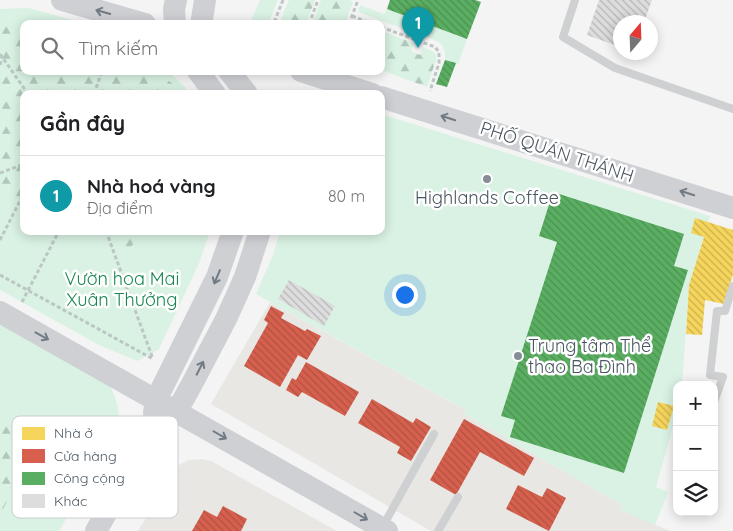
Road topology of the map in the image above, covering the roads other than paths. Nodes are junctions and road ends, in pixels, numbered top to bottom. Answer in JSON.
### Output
{"nodes":[{"id":1,"x":62,"y":0,"type":"edge"},
{"id":2,"x":176,"y":0,"type":"edge"},
{"id":3,"x":205,"y":0,"type":"edge"},
{"id":4,"x":575,"y":0,"type":"edge"},
{"id":5,"x":131,"y":20,"type":"edge"},
{"id":6,"x":175,"y":20,"type":"edge"},
{"id":7,"x":202,"y":20,"type":"edge"},
{"id":8,"x":201,"y":75,"type":"edge"},
{"id":9,"x":232,"y":75,"type":"edge"},
{"id":10,"x":311,"y":80,"type":"edge"},
{"id":11,"x":212,"y":90,"type":"edge"},
{"id":12,"x":243,"y":90,"type":"edge"},
{"id":13,"x":355,"y":90,"type":"edge"},
{"id":14,"x":385,"y":98,"type":"edge"},
{"id":15,"x":733,"y":109,"type":"edge"},
{"id":16,"x":733,"y":208,"type":"edge"},
{"id":17,"x":232,"y":235,"type":"edge"},
{"id":18,"x":259,"y":235,"type":"edge"},
{"id":19,"x":733,"y":286,"type":"edge"},
{"id":20,"x":9,"y":311,"type":"edge"},
{"id":21,"x":718,"y":390,"type":"edge"},
{"id":22,"x":156,"y":400,"type":"junction"},
{"id":23,"x":177,"y":411,"type":"junction"},
{"id":24,"x":153,"y":416,"type":"edge"},
{"id":25,"x":172,"y":416,"type":"edge"},
{"id":26,"x":434,"y":434,"type":"dead end"},
{"id":27,"x":458,"y":496,"type":"dead end"},
{"id":28,"x":103,"y":518,"type":"edge"},
{"id":29,"x":385,"y":529,"type":"edge"},
{"id":30,"x":96,"y":531,"type":"edge"},
{"id":31,"x":438,"y":531,"type":"edge"}],
"edges":[{"from":5,"to":1,"type":"main road","one_way":true},
{"from":2,"to":6,"type":"main road"},
{"from":3,"to":7,"type":"main road"},
{"from":4,"to":15,"type":"lane"},
{"from":8,"to":11,"type":"main road"},
{"from":9,"to":12,"type":"main road"},
{"from":10,"to":13,"type":"main road"},
{"from":16,"to":14,"type":"main road","name":"PHỐ QUÁN THÁNH","one_way":true},
{"from":17,"to":22,"type":"main road","one_way":true},
{"from":23,"to":18,"type":"main road","one_way":true},
{"from":19,"to":21,"type":"lane"},
{"from":20,"to":22,"type":"main road","one_way":true},
{"from":22,"to":23,"type":"main road"},
{"from":22,"to":24,"type":"main road"},
{"from":23,"to":25,"type":"main road"},
{"from":23,"to":29,"type":"main road","one_way":true},
{"from":26,"to":29,"type":"lane"},
{"from":27,"to":31,"type":"lane"},
{"from":28,"to":30,"type":"main road"}]}
